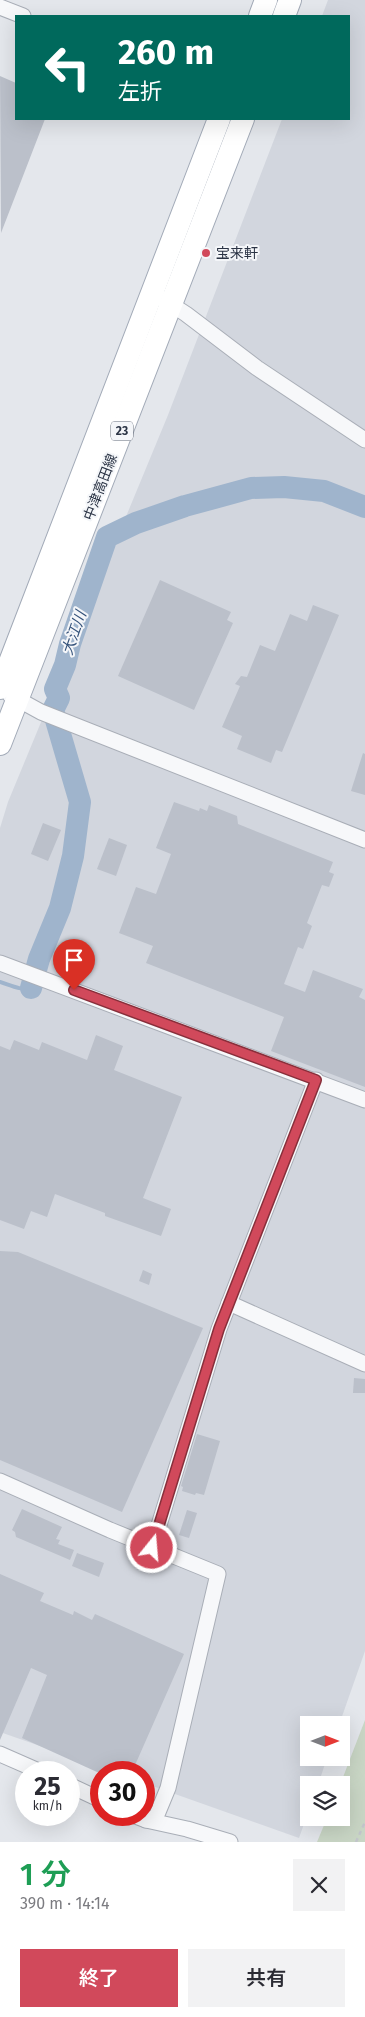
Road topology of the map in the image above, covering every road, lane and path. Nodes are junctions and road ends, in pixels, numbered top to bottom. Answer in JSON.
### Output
{"nodes":[{"id":1,"x":266,"y":0,"type":"edge"},
{"id":2,"x":290,"y":0,"type":"edge"},
{"id":3,"x":0,"y":7,"type":"edge"},
{"id":4,"x":20,"y":15,"type":"edge"},
{"id":5,"x":260,"y":15,"type":"edge"},
{"id":6,"x":284,"y":15,"type":"edge"},
{"id":7,"x":219,"y":120,"type":"edge"},
{"id":8,"x":243,"y":120,"type":"edge"},
{"id":9,"x":162,"y":299,"type":"junction"},
{"id":10,"x":365,"y":440,"type":"edge"},
{"id":11,"x":6,"y":692,"type":"edge"},
{"id":12,"x":0,"y":744,"type":"edge"},
{"id":13,"x":365,"y":840,"type":"edge"},
{"id":14,"x":0,"y":963,"type":"edge"},
{"id":15,"x":316,"y":1080,"type":"junction"},
{"id":16,"x":365,"y":1100,"type":"edge"},
{"id":17,"x":229,"y":1303,"type":"junction"},
{"id":18,"x":365,"y":1364,"type":"edge"},
{"id":19,"x":0,"y":1481,"type":"edge"},
{"id":20,"x":152,"y":1548,"type":"junction"},
{"id":21,"x":0,"y":1754,"type":"edge"},
{"id":22,"x":16,"y":1761,"type":"edge"},
{"id":23,"x":155,"y":1816,"type":"edge"},
{"id":24,"x":155,"y":1822,"type":"edge"},
{"id":25,"x":365,"y":1822,"type":"edge"},
{"id":26,"x":230,"y":1842,"type":"edge"},
{"id":27,"x":356,"y":1842,"type":"edge"}],
"edges":[{"from":1,"to":5,"type":"main road"},
{"from":2,"to":6,"type":"main road"},
{"from":3,"to":4,"type":"street"},
{"from":7,"to":9,"type":"main road","name":"中津高田線","number":"23"},
{"from":8,"to":9,"type":"main road","name":"中津高田線","number":"23"},
{"from":9,"to":10,"type":"street"},
{"from":9,"to":11,"type":"main road","name":"中津高田線","number":"23"},
{"from":11,"to":12,"type":"main road","name":"中津高田線","number":"23"},
{"from":11,"to":13,"type":"street"},
{"from":14,"to":15,"type":"street"},
{"from":15,"to":16,"type":"street"},
{"from":15,"to":17,"type":"street"},
{"from":17,"to":18,"type":"street"},
{"from":17,"to":20,"type":"street"},
{"from":19,"to":20,"type":"street"},
{"from":20,"to":23,"type":"street"},
{"from":21,"to":22,"type":"street"},
{"from":24,"to":26,"type":"street"},
{"from":25,"to":27,"type":"path"}]}
